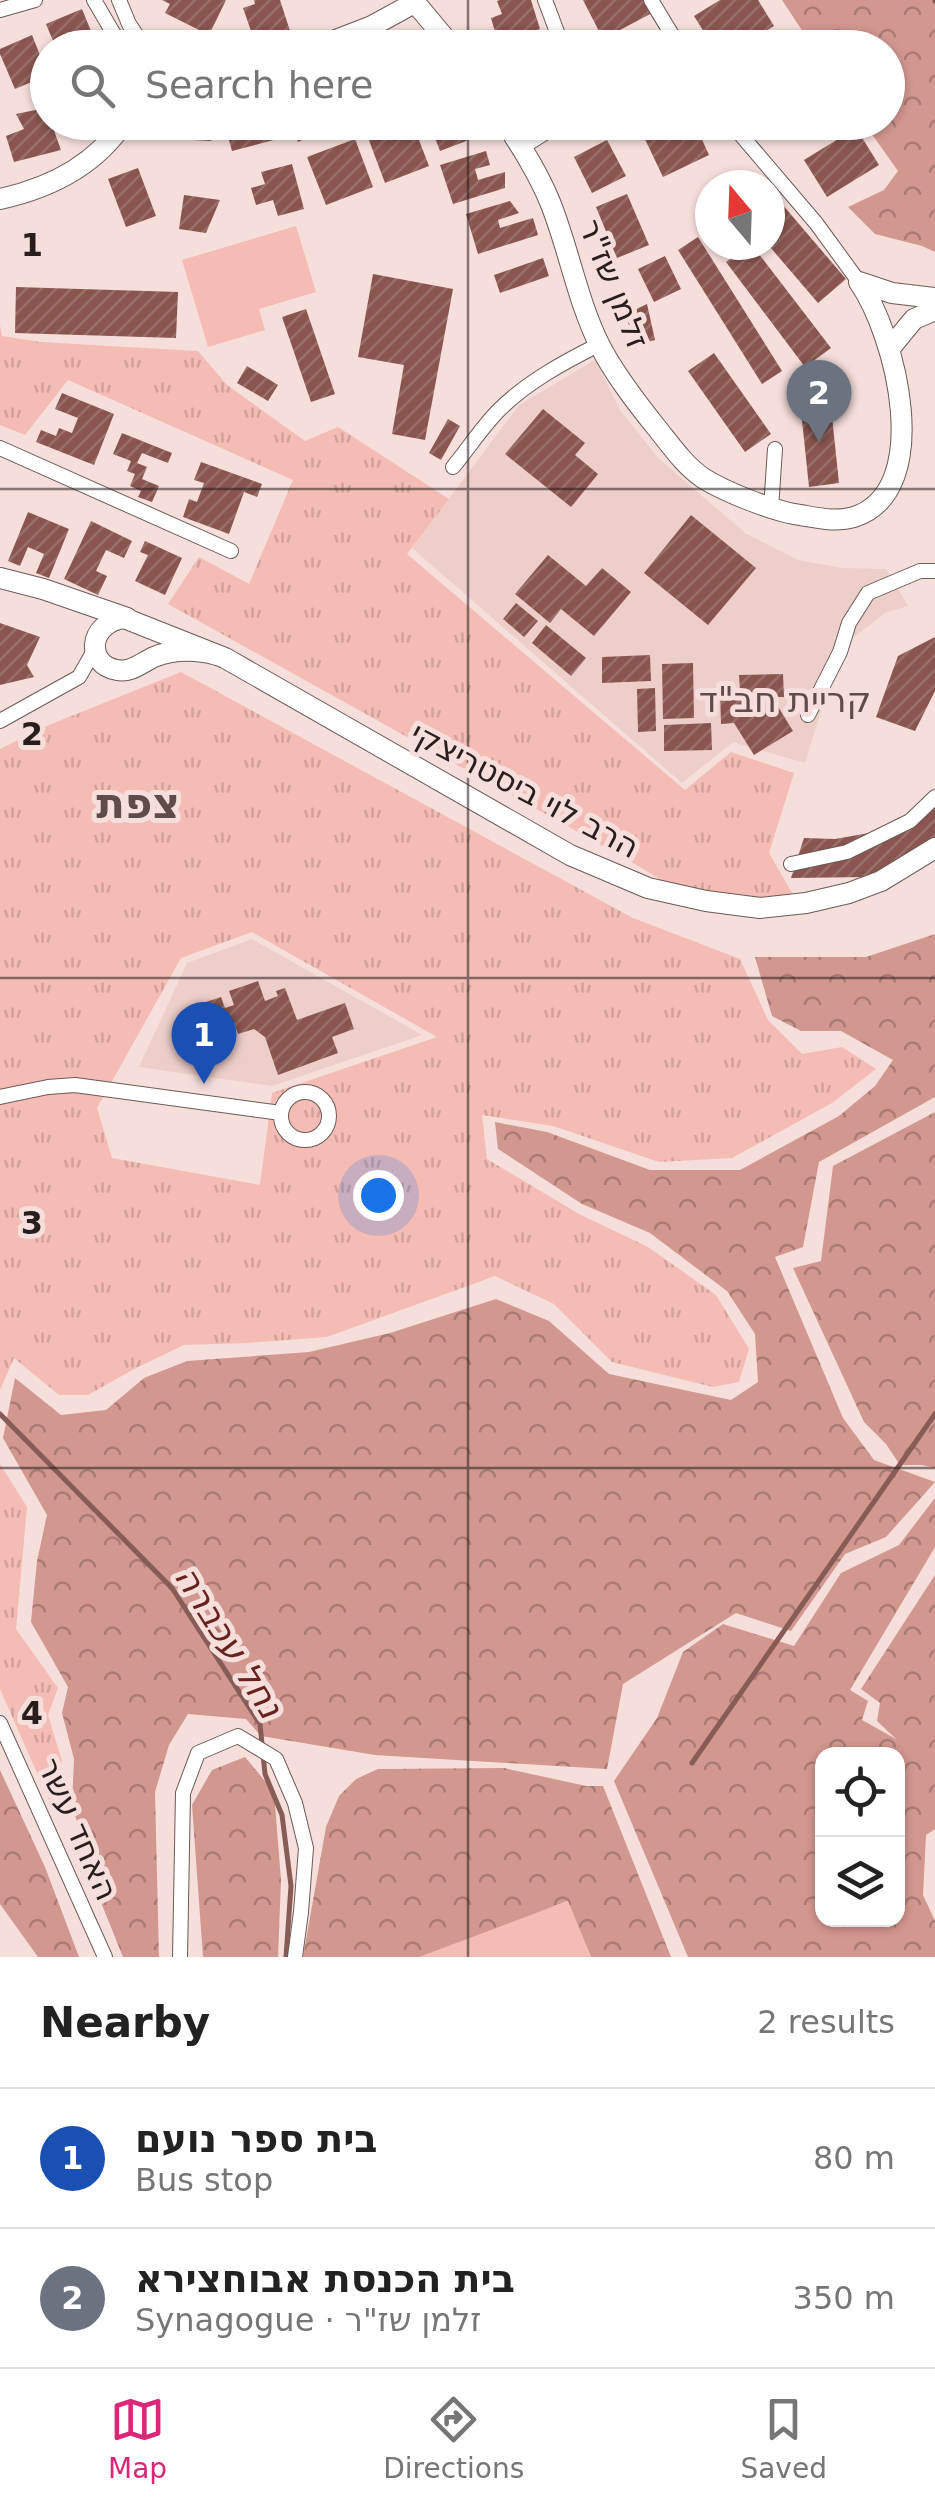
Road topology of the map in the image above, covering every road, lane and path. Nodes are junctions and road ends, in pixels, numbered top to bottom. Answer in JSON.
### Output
{"nodes":[{"id":1,"x":36,"y":0,"type":"edge"},
{"id":2,"x":94,"y":0,"type":"edge"},
{"id":3,"x":119,"y":0,"type":"edge"},
{"id":4,"x":545,"y":0,"type":"edge"},
{"id":5,"x":651,"y":0,"type":"edge"},
{"id":6,"x":414,"y":1,"type":"edge"},
{"id":7,"x":0,"y":10,"type":"edge"},
{"id":8,"x":111,"y":30,"type":"edge"},
{"id":9,"x":132,"y":30,"type":"edge"},
{"id":10,"x":362,"y":30,"type":"edge"},
{"id":11,"x":438,"y":30,"type":"edge"},
{"id":12,"x":556,"y":30,"type":"edge"},
{"id":13,"x":669,"y":30,"type":"edge"},
{"id":14,"x":109,"y":140,"type":"edge"},
{"id":15,"x":517,"y":140,"type":"edge"},
{"id":16,"x":534,"y":140,"type":"edge"},
{"id":17,"x":745,"y":140,"type":"edge"},
{"id":18,"x":522,"y":148,"type":"junction"},
{"id":19,"x":0,"y":199,"type":"edge"},
{"id":20,"x":859,"y":282,"type":"junction"},
{"id":21,"x":935,"y":298,"type":"edge"},
{"id":22,"x":935,"y":310,"type":"edge"},
{"id":23,"x":600,"y":344,"type":"junction"},
{"id":24,"x":892,"y":348,"type":"junction"},
{"id":25,"x":0,"y":448,"type":"edge"},
{"id":26,"x":775,"y":449,"type":"dead end"},
{"id":27,"x":453,"y":467,"type":"dead end"},
{"id":28,"x":771,"y":510,"type":"junction"},
{"id":29,"x":230,"y":551,"type":"dead end"},
{"id":30,"x":935,"y":572,"type":"edge"},
{"id":31,"x":0,"y":578,"type":"edge"},
{"id":32,"x":62,"y":596,"type":"junction"},
{"id":33,"x":136,"y":622,"type":"junction"},
{"id":34,"x":97,"y":640,"type":"junction"},
{"id":35,"x":217,"y":655,"type":"junction"},
{"id":36,"x":128,"y":668,"type":"junction"},
{"id":37,"x":55,"y":691,"type":"junction"},
{"id":38,"x":808,"y":714,"type":"dead end"},
{"id":39,"x":0,"y":721,"type":"edge"},
{"id":40,"x":935,"y":797,"type":"edge"},
{"id":41,"x":935,"y":848,"type":"edge"},
{"id":42,"x":791,"y":864,"type":"dead end"},
{"id":43,"x":0,"y":1097,"type":"edge"},
{"id":44,"x":281,"y":1113,"type":"dead end"},
{"id":45,"x":0,"y":1724,"type":"edge"},
{"id":46,"x":106,"y":1957,"type":"edge"},
{"id":47,"x":180,"y":1957,"type":"edge"},
{"id":48,"x":295,"y":1957,"type":"edge"}],
"edges":[{"from":1,"to":7,"type":"street"},
{"from":2,"to":8,"type":"street"},
{"from":3,"to":9,"type":"street"},
{"from":4,"to":12,"type":"street"},
{"from":5,"to":13,"type":"street"},
{"from":6,"to":10,"type":"street"},
{"from":6,"to":11,"type":"street"},
{"from":14,"to":19,"type":"street"},
{"from":15,"to":18,"type":"street","name":"זלמן שז\"ר"},
{"from":16,"to":18,"type":"street"},
{"from":17,"to":20,"type":"street","name":"זלמן שז\"ר"},
{"from":18,"to":23,"type":"street","name":"זלמן שז\"ר"},
{"from":20,"to":21,"type":"street"},
{"from":20,"to":24,"type":"street","name":"זלמן שז\"ר"},
{"from":22,"to":24,"type":"street"},
{"from":23,"to":27,"type":"street"},
{"from":23,"to":28,"type":"street","name":"זלמן שז\"ר"},
{"from":24,"to":28,"type":"street","name":"זלמן שז\"ר"},
{"from":25,"to":29,"type":"street"},
{"from":26,"to":28,"type":"street"},
{"from":30,"to":38,"type":"street"},
{"from":31,"to":32,"type":"street","name":"הרב לוי ביסטריצקי"},
{"from":32,"to":33,"type":"street","name":"הרב לוי ביסטריצקי"},
{"from":32,"to":34,"type":"street"},
{"from":33,"to":34,"type":"street"},
{"from":33,"to":35,"type":"street","name":"הרב לוי ביסטריצקי"},
{"from":33,"to":36,"type":"street"},
{"from":34,"to":36,"type":"street"},
{"from":34,"to":37,"type":"street"},
{"from":35,"to":36,"type":"street","name":"הרב לוי ביסטריצקי"},
{"from":35,"to":41,"type":"street","name":"הרב לוי ביסטריצקי"},
{"from":36,"to":37,"type":"street"},
{"from":37,"to":39,"type":"street"},
{"from":40,"to":42,"type":"street"},
{"from":43,"to":44,"type":"street"},
{"from":45,"to":46,"type":"street","name":"האחד עשר"},
{"from":47,"to":48,"type":"street"}]}
